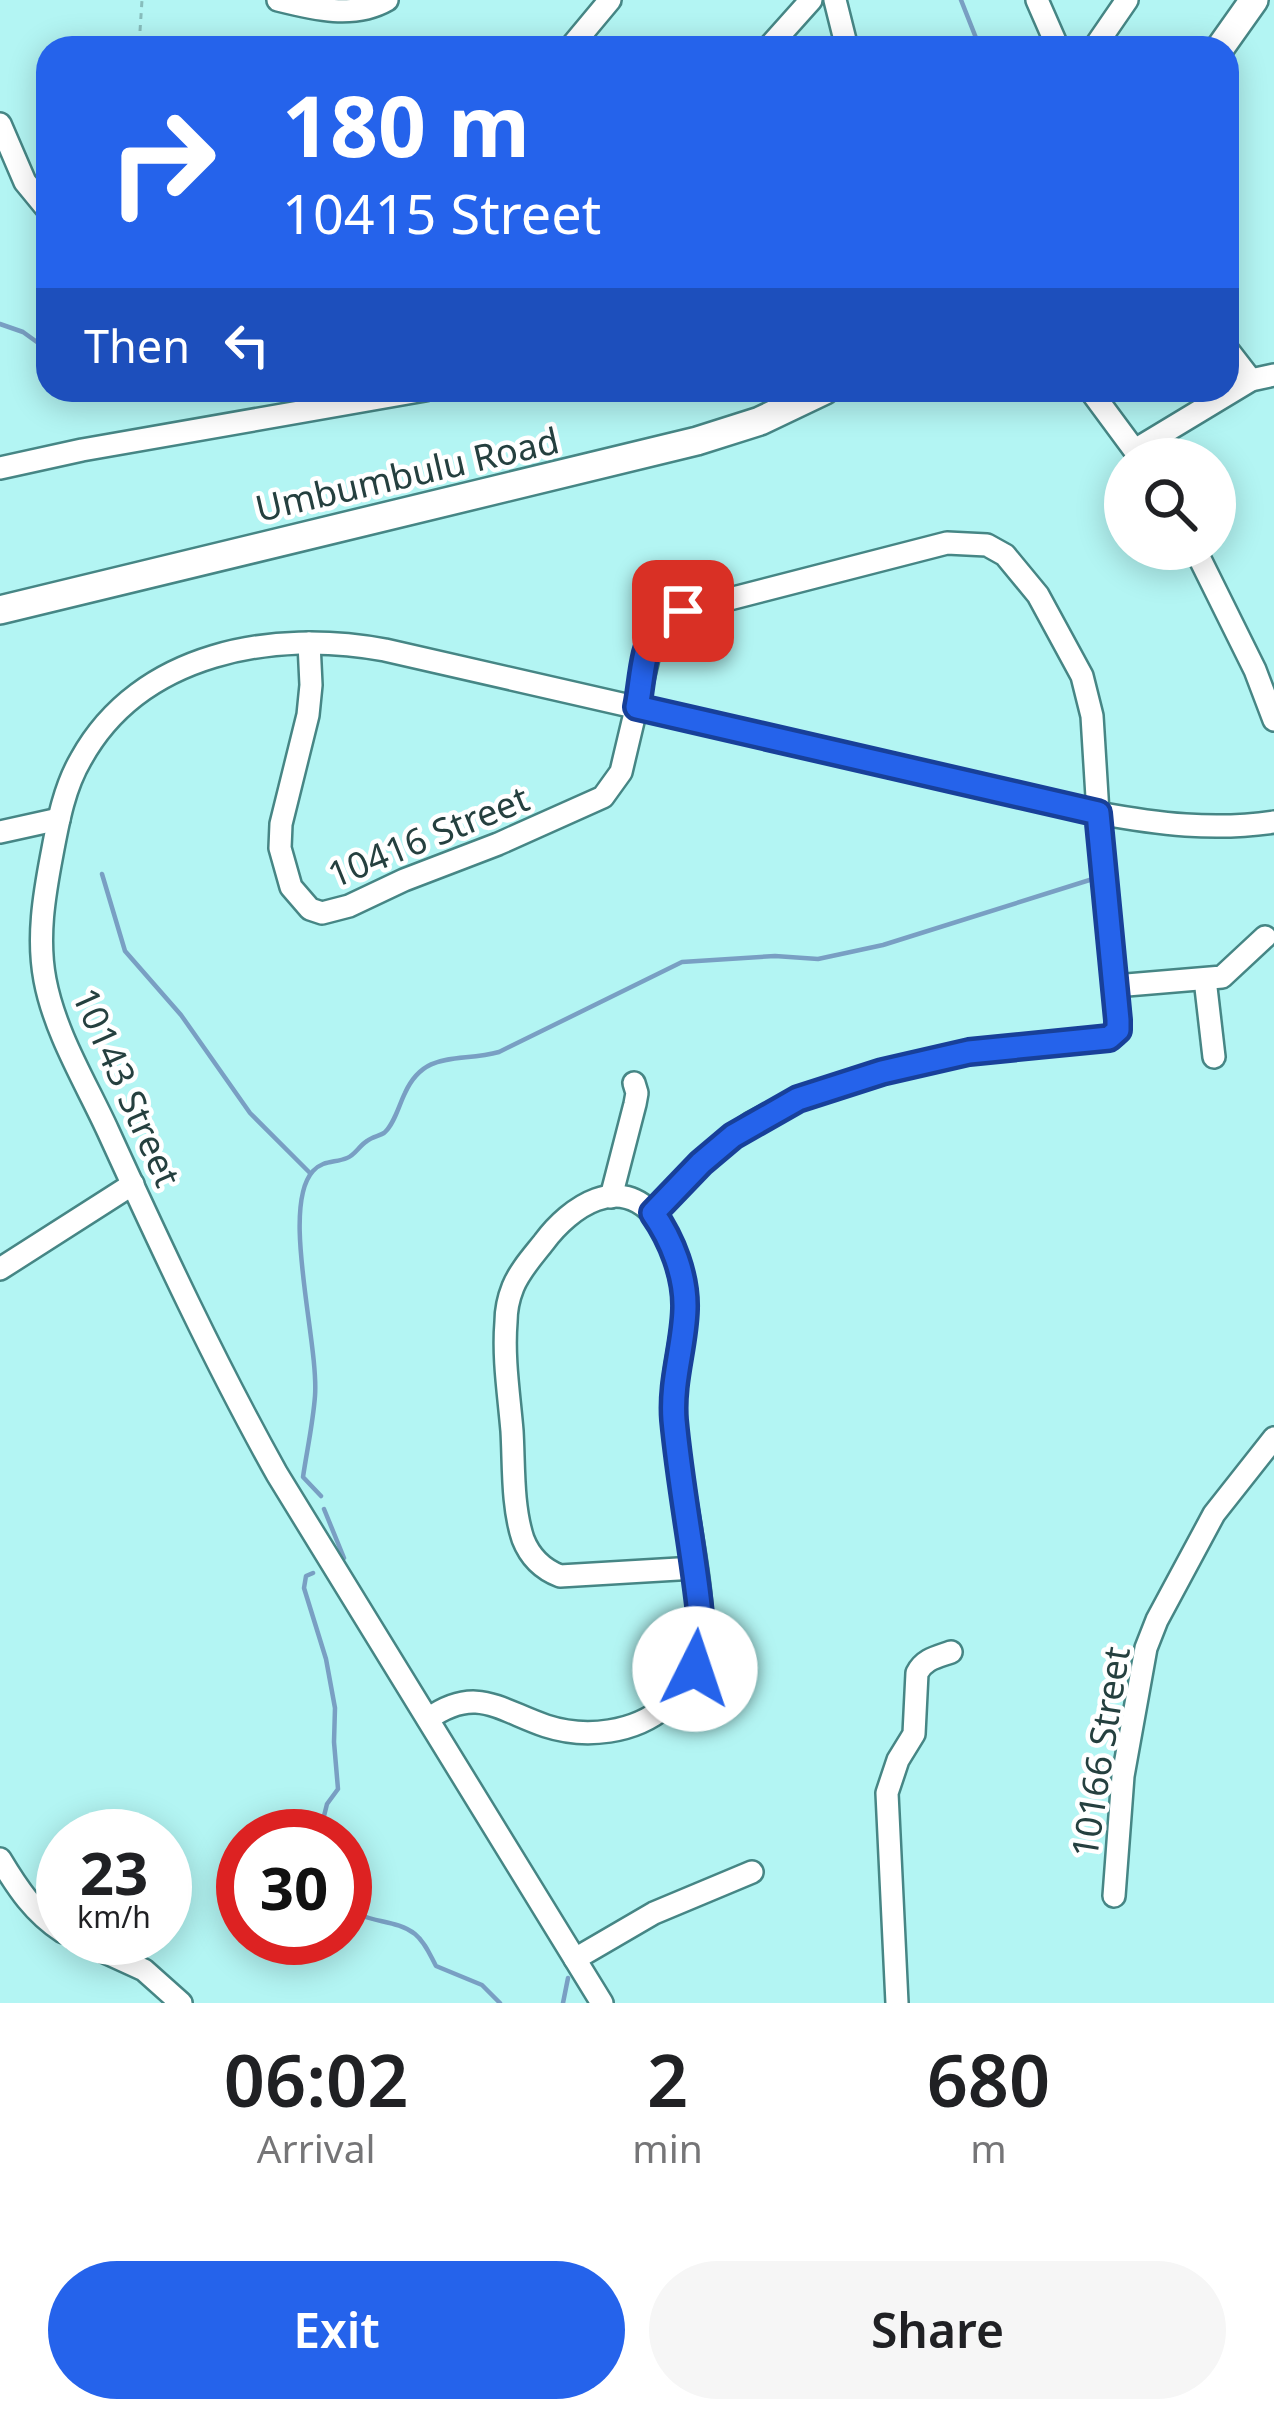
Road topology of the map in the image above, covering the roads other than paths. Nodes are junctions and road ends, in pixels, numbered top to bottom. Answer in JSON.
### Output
{"nodes":[{"id":1,"x":278,"y":0,"type":"edge"},
{"id":2,"x":387,"y":0,"type":"edge"},
{"id":3,"x":610,"y":0,"type":"edge"},
{"id":4,"x":811,"y":0,"type":"edge"},
{"id":5,"x":835,"y":0,"type":"edge"},
{"id":6,"x":1037,"y":0,"type":"edge"},
{"id":7,"x":1127,"y":0,"type":"edge"},
{"id":8,"x":1254,"y":0,"type":"edge"},
{"id":9,"x":330,"y":5,"type":"edge"},
{"id":10,"x":580,"y":36,"type":"edge"},
{"id":11,"x":779,"y":36,"type":"edge"},
{"id":12,"x":844,"y":36,"type":"edge"},
{"id":13,"x":1053,"y":36,"type":"edge"},
{"id":14,"x":1102,"y":36,"type":"edge"},
{"id":15,"x":1228,"y":36,"type":"edge"},
{"id":16,"x":0,"y":124,"type":"edge"},
{"id":17,"x":36,"y":195,"type":"edge"},
{"id":18,"x":1239,"y":365,"type":"edge"},
{"id":19,"x":1274,"y":375,"type":"edge"},
{"id":20,"x":1251,"y":380,"type":"junction"},
{"id":21,"x":1239,"y":388,"type":"edge"},
{"id":22,"x":356,"y":402,"type":"edge"},
{"id":23,"x":800,"y":402,"type":"edge"},
{"id":24,"x":1099,"y":402,"type":"edge"},
{"id":25,"x":1217,"y":402,"type":"edge"},
{"id":26,"x":1126,"y":438,"type":"edge"},
{"id":27,"x":1162,"y":438,"type":"edge"},
{"id":28,"x":0,"y":468,"type":"edge"},
{"id":29,"x":1205,"y":570,"type":"edge"},
{"id":30,"x":0,"y":610,"type":"edge"},
{"id":31,"x":308,"y":643,"type":"junction"},
{"id":32,"x":637,"y":707,"type":"junction"},
{"id":33,"x":1274,"y":720,"type":"edge"},
{"id":34,"x":1098,"y":813,"type":"junction"},
{"id":35,"x":59,"y":819,"type":"junction"},
{"id":36,"x":1274,"y":822,"type":"edge"},
{"id":37,"x":0,"y":832,"type":"edge"},
{"id":38,"x":1265,"y":937,"type":"dead end"},
{"id":39,"x":1205,"y":979,"type":"junction"},
{"id":40,"x":1115,"y":986,"type":"junction"},
{"id":41,"x":1214,"y":1057,"type":"dead end"},
{"id":42,"x":634,"y":1082,"type":"dead end"},
{"id":43,"x":133,"y":1184,"type":"junction"},
{"id":44,"x":611,"y":1197,"type":"junction"},
{"id":45,"x":653,"y":1213,"type":"junction"},
{"id":46,"x":0,"y":1269,"type":"edge"},
{"id":47,"x":1274,"y":1438,"type":"edge"},
{"id":48,"x":695,"y":1568,"type":"junction"},
{"id":49,"x":951,"y":1652,"type":"dead end"},
{"id":50,"x":428,"y":1719,"type":"junction"},
{"id":51,"x":0,"y":1859,"type":"edge"},
{"id":52,"x":752,"y":1872,"type":"dead end"},
{"id":53,"x":1114,"y":1896,"type":"dead end"},
{"id":54,"x":36,"y":1912,"type":"edge"},
{"id":55,"x":575,"y":1959,"type":"junction"},
{"id":56,"x":133,"y":1965,"type":"edge"},
{"id":57,"x":181,"y":2003,"type":"edge"},
{"id":58,"x":602,"y":2003,"type":"edge"},
{"id":59,"x":897,"y":2003,"type":"edge"}],
"edges":[{"from":1,"to":9,"type":"street"},
{"from":2,"to":9,"type":"street"},
{"from":3,"to":10,"type":"street"},
{"from":4,"to":11,"type":"street"},
{"from":5,"to":12,"type":"street"},
{"from":6,"to":13,"type":"street"},
{"from":7,"to":14,"type":"street"},
{"from":8,"to":15,"type":"main road"},
{"from":16,"to":17,"type":"street"},
{"from":18,"to":20,"type":"street"},
{"from":19,"to":20,"type":"street"},
{"from":20,"to":21,"type":"street"},
{"from":22,"to":28,"type":"street"},
{"from":23,"to":30,"type":"main road","name":"Umbumbulu Road"},
{"from":24,"to":26,"type":"street"},
{"from":25,"to":27,"type":"street"},
{"from":29,"to":33,"type":"street"},
{"from":31,"to":32,"type":"street","name":"10143 Street"},
{"from":31,"to":32,"type":"street","name":"10416 Street"},
{"from":31,"to":35,"type":"street","name":"10143 Street"},
{"from":32,"to":34,"type":"street","name":"10143 Street"},
{"from":32,"to":34,"type":"street"},
{"from":34,"to":36,"type":"street","name":"10143 Street"},
{"from":34,"to":40,"type":"street"},
{"from":35,"to":37,"type":"street"},
{"from":35,"to":43,"type":"street","name":"10143 Street"},
{"from":38,"to":39,"type":"street"},
{"from":39,"to":40,"type":"street"},
{"from":39,"to":41,"type":"street"},
{"from":40,"to":45,"type":"street"},
{"from":42,"to":44,"type":"street"},
{"from":43,"to":46,"type":"street"},
{"from":43,"to":50,"type":"street","name":"10143 Street"},
{"from":44,"to":45,"type":"street"},
{"from":44,"to":48,"type":"street"},
{"from":45,"to":48,"type":"street"},
{"from":47,"to":53,"type":"street","name":"10166 Street"},
{"from":48,"to":50,"type":"street"},
{"from":49,"to":59,"type":"street"},
{"from":50,"to":55,"type":"street","name":"10143 Street"},
{"from":51,"to":54,"type":"street"},
{"from":52,"to":55,"type":"street"},
{"from":55,"to":58,"type":"street","name":"10143 Street"},
{"from":56,"to":57,"type":"street"}]}
